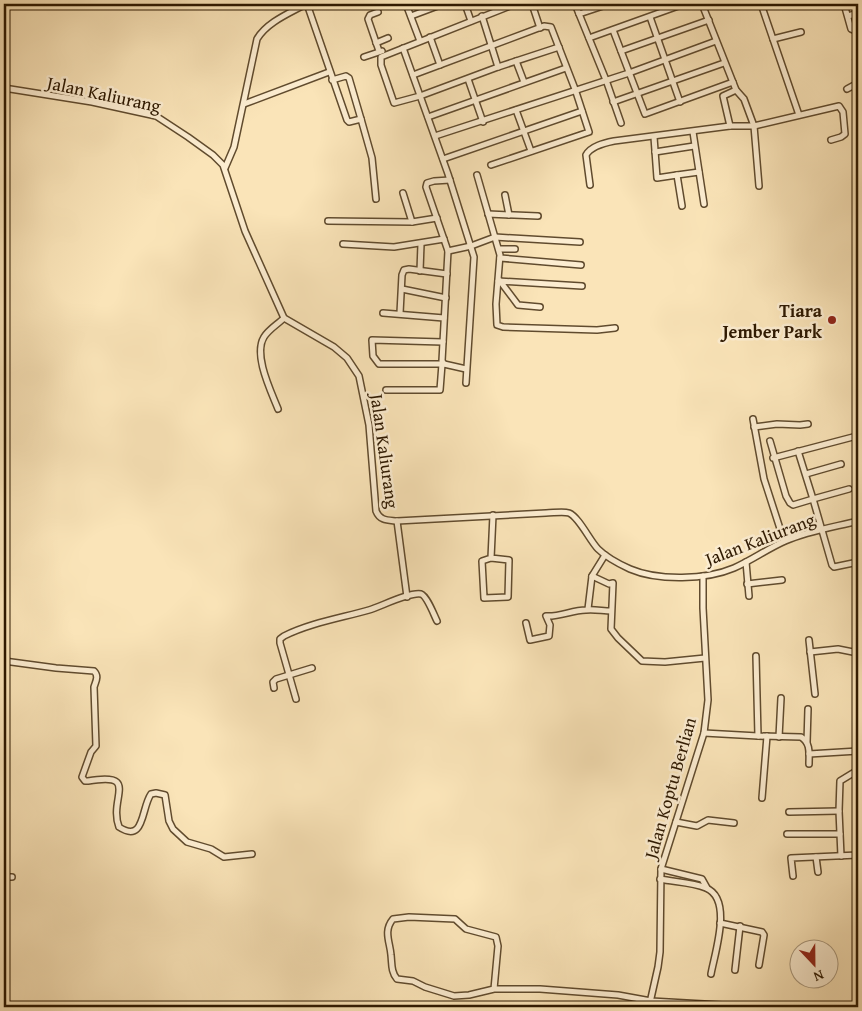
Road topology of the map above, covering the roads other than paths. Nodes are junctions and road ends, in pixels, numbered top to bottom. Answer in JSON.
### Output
{"nodes":[{"id":1,"x":306,"y":4,"type":"edge"},
{"id":2,"x":406,"y":4,"type":"edge"},
{"id":3,"x":443,"y":4,"type":"edge"},
{"id":4,"x":464,"y":4,"type":"edge"},
{"id":5,"x":515,"y":4,"type":"edge"},
{"id":6,"x":532,"y":4,"type":"edge"},
{"id":7,"x":574,"y":4,"type":"edge"},
{"id":8,"x":609,"y":4,"type":"edge"},
{"id":9,"x":684,"y":4,"type":"edge"},
{"id":10,"x":702,"y":4,"type":"edge"},
{"id":11,"x":761,"y":4,"type":"edge"},
{"id":12,"x":844,"y":4,"type":"edge"},
{"id":13,"x":378,"y":12,"type":"dead end"},
{"id":14,"x":858,"y":13,"type":"edge"},
{"id":15,"x":579,"y":14,"type":"junction"},
{"id":16,"x":410,"y":16,"type":"junction"},
{"id":17,"x":482,"y":16,"type":"junction"},
{"id":18,"x":848,"y":16,"type":"junction"},
{"id":19,"x":650,"y":17,"type":"junction"},
{"id":20,"x":471,"y":20,"type":"junction"},
{"id":21,"x":709,"y":20,"type":"junction"},
{"id":22,"x":540,"y":28,"type":"junction"},
{"id":23,"x":613,"y":30,"type":"junction"},
{"id":24,"x":801,"y":32,"type":"dead end"},
{"id":25,"x":858,"y":32,"type":"edge"},
{"id":26,"x":430,"y":37,"type":"junction"},
{"id":27,"x":388,"y":38,"type":"dead end"},
{"id":28,"x":589,"y":38,"type":"junction"},
{"id":29,"x":657,"y":39,"type":"junction"},
{"id":30,"x":773,"y":39,"type":"junction"},
{"id":31,"x":420,"y":41,"type":"junction"},
{"id":32,"x":716,"y":41,"type":"junction"},
{"id":33,"x":376,"y":43,"type":"junction"},
{"id":34,"x":491,"y":46,"type":"junction"},
{"id":35,"x":559,"y":47,"type":"junction"},
{"id":36,"x":402,"y":48,"type":"junction"},
{"id":37,"x":379,"y":51,"type":"junction"},
{"id":38,"x":621,"y":51,"type":"junction"},
{"id":39,"x":386,"y":54,"type":"junction"},
{"id":40,"x":364,"y":57,"type":"dead end"},
{"id":41,"x":665,"y":60,"type":"junction"},
{"id":42,"x":516,"y":61,"type":"junction"},
{"id":43,"x":724,"y":63,"type":"junction"},
{"id":44,"x":440,"y":65,"type":"junction"},
{"id":45,"x":498,"y":67,"type":"junction"},
{"id":46,"x":566,"y":68,"type":"junction"},
{"id":47,"x":329,"y":72,"type":"junction"},
{"id":48,"x":629,"y":73,"type":"junction"},
{"id":49,"x":413,"y":75,"type":"junction"},
{"id":50,"x":468,"y":79,"type":"junction"},
{"id":51,"x":332,"y":80,"type":"junction"},
{"id":52,"x":606,"y":80,"type":"junction"},
{"id":53,"x":672,"y":81,"type":"junction"},
{"id":54,"x":524,"y":82,"type":"junction"},
{"id":55,"x":733,"y":82,"type":"junction"},
{"id":56,"x":858,"y":83,"type":"edge"},
{"id":57,"x":4,"y":88,"type":"edge"},
{"id":58,"x":847,"y":89,"type":"dead end"},
{"id":59,"x":575,"y":90,"type":"junction"},
{"id":60,"x":736,"y":90,"type":"junction"},
{"id":61,"x":637,"y":94,"type":"junction"},
{"id":62,"x":420,"y":96,"type":"junction"},
{"id":63,"x":475,"y":99,"type":"junction"},
{"id":64,"x":613,"y":102,"type":"junction"},
{"id":65,"x":680,"y":102,"type":"junction"},
{"id":66,"x":244,"y":104,"type":"junction"},
{"id":67,"x":516,"y":110,"type":"junction"},
{"id":68,"x":582,"y":111,"type":"junction"},
{"id":69,"x":799,"y":115,"type":"junction"},
{"id":70,"x":428,"y":117,"type":"junction"},
{"id":71,"x":361,"y":119,"type":"junction"},
{"id":72,"x":483,"y":122,"type":"junction"},
{"id":73,"x":621,"y":123,"type":"dead end"},
{"id":74,"x":730,"y":126,"type":"junction"},
{"id":75,"x":754,"y":126,"type":"junction"},
{"id":76,"x":524,"y":130,"type":"junction"},
{"id":77,"x":693,"y":132,"type":"junction"},
{"id":78,"x":435,"y":136,"type":"junction"},
{"id":79,"x":654,"y":137,"type":"junction"},
{"id":80,"x":831,"y":140,"type":"dead end"},
{"id":81,"x":694,"y":146,"type":"junction"},
{"id":82,"x":531,"y":151,"type":"junction"},
{"id":83,"x":655,"y":152,"type":"junction"},
{"id":84,"x":443,"y":158,"type":"junction"},
{"id":85,"x":491,"y":166,"type":"dead end"},
{"id":86,"x":225,"y":168,"type":"junction"},
{"id":87,"x":699,"y":172,"type":"junction"},
{"id":88,"x":477,"y":175,"type":"dead end"},
{"id":89,"x":677,"y":175,"type":"junction"},
{"id":90,"x":450,"y":180,"type":"junction"},
{"id":91,"x":590,"y":185,"type":"dead end"},
{"id":92,"x":759,"y":186,"type":"dead end"},
{"id":93,"x":403,"y":193,"type":"dead end"},
{"id":94,"x":504,"y":195,"type":"dead end"},
{"id":95,"x":376,"y":199,"type":"dead end"},
{"id":96,"x":704,"y":204,"type":"dead end"},
{"id":97,"x":682,"y":206,"type":"dead end"},
{"id":98,"x":488,"y":214,"type":"junction"},
{"id":99,"x":509,"y":215,"type":"junction"},
{"id":100,"x":538,"y":216,"type":"dead end"},
{"id":101,"x":437,"y":218,"type":"junction"},
{"id":102,"x":328,"y":221,"type":"dead end"},
{"id":103,"x":412,"y":222,"type":"junction"},
{"id":104,"x":495,"y":237,"type":"junction"},
{"id":105,"x":444,"y":239,"type":"junction"},
{"id":106,"x":580,"y":242,"type":"dead end"},
{"id":107,"x":344,"y":244,"type":"dead end"},
{"id":108,"x":421,"y":244,"type":"junction"},
{"id":109,"x":471,"y":246,"type":"junction"},
{"id":110,"x":499,"y":249,"type":"junction"},
{"id":111,"x":515,"y":249,"type":"dead end"},
{"id":112,"x":448,"y":251,"type":"junction"},
{"id":113,"x":500,"y":258,"type":"junction"},
{"id":114,"x":581,"y":265,"type":"dead end"},
{"id":115,"x":420,"y":271,"type":"junction"},
{"id":116,"x":447,"y":274,"type":"junction"},
{"id":117,"x":499,"y":281,"type":"junction"},
{"id":118,"x":582,"y":286,"type":"dead end"},
{"id":119,"x":402,"y":290,"type":"junction"},
{"id":120,"x":446,"y":298,"type":"junction"},
{"id":121,"x":540,"y":307,"type":"dead end"},
{"id":122,"x":383,"y":313,"type":"dead end"},
{"id":123,"x":400,"y":313,"type":"junction"},
{"id":124,"x":284,"y":318,"type":"junction"},
{"id":125,"x":444,"y":318,"type":"junction"},
{"id":126,"x":615,"y":328,"type":"dead end"},
{"id":127,"x":443,"y":342,"type":"junction"},
{"id":128,"x":443,"y":364,"type":"junction"},
{"id":129,"x":466,"y":369,"type":"junction"},
{"id":130,"x":466,"y":383,"type":"dead end"},
{"id":131,"x":386,"y":390,"type":"dead end"},
{"id":132,"x":278,"y":409,"type":"dead end"},
{"id":133,"x":753,"y":418,"type":"dead end"},
{"id":134,"x":808,"y":424,"type":"dead end"},
{"id":135,"x":754,"y":427,"type":"junction"},
{"id":136,"x":854,"y":436,"type":"dead end"},
{"id":137,"x":770,"y":441,"type":"dead end"},
{"id":138,"x":798,"y":451,"type":"junction"},
{"id":139,"x":774,"y":458,"type":"junction"},
{"id":140,"x":842,"y":464,"type":"dead end"},
{"id":141,"x":806,"y":474,"type":"junction"},
{"id":142,"x":849,"y":489,"type":"dead end"},
{"id":143,"x":813,"y":498,"type":"junction"},
{"id":144,"x":493,"y":515,"type":"junction"},
{"id":145,"x":397,"y":521,"type":"junction"},
{"id":146,"x":858,"y":521,"type":"edge"},
{"id":147,"x":823,"y":529,"type":"junction"},
{"id":148,"x":784,"y":541,"type":"junction"},
{"id":149,"x":605,"y":555,"type":"junction"},
{"id":150,"x":491,"y":558,"type":"junction"},
{"id":151,"x":746,"y":562,"type":"junction"},
{"id":152,"x":858,"y":562,"type":"edge"},
{"id":153,"x":592,"y":576,"type":"junction"},
{"id":154,"x":703,"y":576,"type":"junction"},
{"id":155,"x":782,"y":580,"type":"dead end"},
{"id":156,"x":747,"y":584,"type":"junction"},
{"id":157,"x":749,"y":596,"type":"dead end"},
{"id":158,"x":407,"y":597,"type":"junction"},
{"id":159,"x":588,"y":609,"type":"junction"},
{"id":160,"x":611,"y":611,"type":"junction"},
{"id":161,"x":437,"y":620,"type":"dead end"},
{"id":162,"x":526,"y":623,"type":"dead end"},
{"id":163,"x":809,"y":640,"type":"dead end"},
{"id":164,"x":810,"y":652,"type":"junction"},
{"id":165,"x":858,"y":653,"type":"edge"},
{"id":166,"x":756,"y":656,"type":"dead end"},
{"id":167,"x":706,"y":658,"type":"junction"},
{"id":168,"x":4,"y":661,"type":"edge"},
{"id":169,"x":312,"y":668,"type":"dead end"},
{"id":170,"x":289,"y":674,"type":"junction"},
{"id":171,"x":274,"y":688,"type":"dead end"},
{"id":172,"x":815,"y":694,"type":"dead end"},
{"id":173,"x":782,"y":698,"type":"dead end"},
{"id":174,"x":296,"y":699,"type":"dead end"},
{"id":175,"x":808,"y":709,"type":"dead end"},
{"id":176,"x":704,"y":732,"type":"junction"},
{"id":177,"x":758,"y":736,"type":"junction"},
{"id":178,"x":767,"y":736,"type":"junction"},
{"id":179,"x":779,"y":737,"type":"junction"},
{"id":180,"x":807,"y":742,"type":"junction"},
{"id":181,"x":858,"y":751,"type":"edge"},
{"id":182,"x":809,"y":754,"type":"junction"},
{"id":183,"x":809,"y":764,"type":"dead end"},
{"id":184,"x":858,"y":770,"type":"edge"},
{"id":185,"x":762,"y":798,"type":"dead end"},
{"id":186,"x":839,"y":811,"type":"junction"},
{"id":187,"x":789,"y":812,"type":"dead end"},
{"id":188,"x":676,"y":822,"type":"junction"},
{"id":189,"x":734,"y":823,"type":"dead end"},
{"id":190,"x":787,"y":834,"type":"dead end"},
{"id":191,"x":840,"y":834,"type":"junction"},
{"id":192,"x":252,"y":854,"type":"dead end"},
{"id":193,"x":858,"y":855,"type":"edge"},
{"id":194,"x":841,"y":856,"type":"junction"},
{"id":195,"x":816,"y":857,"type":"junction"},
{"id":196,"x":661,"y":869,"type":"junction"},
{"id":197,"x":818,"y":872,"type":"dead end"},
{"id":198,"x":793,"y":876,"type":"dead end"},
{"id":199,"x":4,"y":877,"type":"edge"},
{"id":200,"x":12,"y":877,"type":"dead end"},
{"id":201,"x":660,"y":879,"type":"junction"},
{"id":202,"x":707,"y":888,"type":"junction"},
{"id":203,"x":720,"y":923,"type":"junction"},
{"id":204,"x":740,"y":926,"type":"junction"},
{"id":205,"x":759,"y":965,"type":"dead end"},
{"id":206,"x":735,"y":970,"type":"dead end"},
{"id":207,"x":711,"y":974,"type":"dead end"},
{"id":208,"x":494,"y":989,"type":"junction"},
{"id":209,"x":650,"y":1004,"type":"edge"},
{"id":210,"x":722,"y":1005,"type":"dead end"}],
"edges":[{"from":1,"to":47,"type":"street"},
{"from":1,"to":66,"type":"street"},
{"from":2,"to":16,"type":"street"},
{"from":3,"to":16,"type":"street"},
{"from":4,"to":20,"type":"street"},
{"from":5,"to":17,"type":"street"},
{"from":6,"to":22,"type":"street"},
{"from":7,"to":15,"type":"street"},
{"from":8,"to":15,"type":"street"},
{"from":9,"to":19,"type":"street"},
{"from":10,"to":21,"type":"street"},
{"from":11,"to":30,"type":"street"},
{"from":12,"to":18,"type":"street"},
{"from":13,"to":33,"type":"street"},
{"from":14,"to":18,"type":"street"},
{"from":15,"to":28,"type":"street"},
{"from":16,"to":31,"type":"street"},
{"from":17,"to":20,"type":"street"},
{"from":17,"to":34,"type":"street"},
{"from":18,"to":25,"type":"street"},
{"from":19,"to":23,"type":"street"},
{"from":19,"to":29,"type":"street"},
{"from":20,"to":26,"type":"street"},
{"from":21,"to":29,"type":"street"},
{"from":21,"to":32,"type":"street"},
{"from":22,"to":34,"type":"street"},
{"from":22,"to":35,"type":"street"},
{"from":23,"to":28,"type":"street"},
{"from":23,"to":38,"type":"street"},
{"from":24,"to":30,"type":"street"},
{"from":26,"to":31,"type":"street"},
{"from":26,"to":44,"type":"street"},
{"from":27,"to":33,"type":"street"},
{"from":28,"to":52,"type":"street"},
{"from":29,"to":38,"type":"street"},
{"from":29,"to":41,"type":"street"},
{"from":30,"to":69,"type":"street"},
{"from":31,"to":36,"type":"street"},
{"from":32,"to":41,"type":"street"},
{"from":32,"to":43,"type":"street"},
{"from":33,"to":37,"type":"street"},
{"from":34,"to":44,"type":"street"},
{"from":34,"to":45,"type":"street"},
{"from":35,"to":42,"type":"street"},
{"from":35,"to":46,"type":"street"},
{"from":36,"to":39,"type":"street"},
{"from":36,"to":49,"type":"street"},
{"from":37,"to":39,"type":"street"},
{"from":37,"to":40,"type":"street"},
{"from":38,"to":48,"type":"street"},
{"from":39,"to":62,"type":"street"},
{"from":41,"to":48,"type":"street"},
{"from":41,"to":53,"type":"street"},
{"from":42,"to":45,"type":"street"},
{"from":42,"to":54,"type":"street"},
{"from":43,"to":53,"type":"street"},
{"from":43,"to":55,"type":"street"},
{"from":44,"to":49,"type":"street"},
{"from":45,"to":50,"type":"street"},
{"from":46,"to":54,"type":"street"},
{"from":46,"to":59,"type":"street"},
{"from":47,"to":51,"type":"street"},
{"from":47,"to":66,"type":"street"},
{"from":48,"to":52,"type":"street"},
{"from":48,"to":61,"type":"street"},
{"from":49,"to":62,"type":"street"},
{"from":50,"to":62,"type":"street"},
{"from":50,"to":63,"type":"street"},
{"from":51,"to":71,"type":"street"},
{"from":51,"to":71,"type":"street"},
{"from":52,"to":59,"type":"street"},
{"from":52,"to":64,"type":"street"},
{"from":53,"to":61,"type":"street"},
{"from":53,"to":65,"type":"street"},
{"from":54,"to":63,"type":"street"},
{"from":55,"to":60,"type":"street"},
{"from":55,"to":65,"type":"street"},
{"from":56,"to":58,"type":"street"},
{"from":57,"to":86,"type":"street","name":"Jalan Kaliurang"},
{"from":59,"to":67,"type":"street"},
{"from":59,"to":68,"type":"street"},
{"from":60,"to":74,"type":"street"},
{"from":60,"to":75,"type":"street"},
{"from":61,"to":64,"type":"street"},
{"from":61,"to":65,"type":"street"},
{"from":62,"to":70,"type":"street"},
{"from":63,"to":70,"type":"street"},
{"from":63,"to":72,"type":"street"},
{"from":64,"to":73,"type":"street"},
{"from":66,"to":86,"type":"street"},
{"from":67,"to":72,"type":"street"},
{"from":67,"to":76,"type":"street"},
{"from":68,"to":76,"type":"street"},
{"from":68,"to":82,"type":"street"},
{"from":69,"to":75,"type":"street"},
{"from":69,"to":80,"type":"street"},
{"from":70,"to":78,"type":"street"},
{"from":71,"to":95,"type":"street"},
{"from":72,"to":78,"type":"street"},
{"from":74,"to":75,"type":"street"},
{"from":74,"to":77,"type":"street"},
{"from":75,"to":92,"type":"street"},
{"from":76,"to":82,"type":"street"},
{"from":76,"to":84,"type":"street"},
{"from":77,"to":79,"type":"street"},
{"from":77,"to":81,"type":"street"},
{"from":78,"to":84,"type":"street"},
{"from":79,"to":83,"type":"street"},
{"from":79,"to":91,"type":"street"},
{"from":81,"to":83,"type":"street"},
{"from":81,"to":87,"type":"street"},
{"from":82,"to":85,"type":"street"},
{"from":83,"to":89,"type":"street"},
{"from":84,"to":90,"type":"street"},
{"from":86,"to":124,"type":"street","name":"Jalan Kaliurang"},
{"from":87,"to":89,"type":"street"},
{"from":87,"to":96,"type":"street"},
{"from":88,"to":98,"type":"street"},
{"from":89,"to":97,"type":"street"},
{"from":90,"to":101,"type":"street"},
{"from":90,"to":109,"type":"street"},
{"from":93,"to":103,"type":"street"},
{"from":94,"to":99,"type":"street"},
{"from":98,"to":99,"type":"street"},
{"from":98,"to":104,"type":"street"},
{"from":99,"to":100,"type":"street"},
{"from":101,"to":103,"type":"street"},
{"from":101,"to":105,"type":"street"},
{"from":102,"to":103,"type":"street"},
{"from":104,"to":106,"type":"street"},
{"from":104,"to":109,"type":"street"},
{"from":104,"to":110,"type":"street"},
{"from":105,"to":108,"type":"street"},
{"from":105,"to":112,"type":"street"},
{"from":107,"to":108,"type":"street"},
{"from":108,"to":115,"type":"street"},
{"from":109,"to":112,"type":"street"},
{"from":109,"to":129,"type":"street"},
{"from":110,"to":111,"type":"street"},
{"from":110,"to":113,"type":"street"},
{"from":112,"to":116,"type":"street"},
{"from":113,"to":114,"type":"street"},
{"from":113,"to":117,"type":"street"},
{"from":115,"to":116,"type":"street"},
{"from":115,"to":119,"type":"street"},
{"from":116,"to":120,"type":"street"},
{"from":117,"to":118,"type":"street"},
{"from":117,"to":121,"type":"street"},
{"from":117,"to":126,"type":"street"},
{"from":119,"to":120,"type":"street"},
{"from":119,"to":123,"type":"street"},
{"from":120,"to":125,"type":"street"},
{"from":122,"to":123,"type":"street"},
{"from":123,"to":125,"type":"street"},
{"from":124,"to":132,"type":"street"},
{"from":124,"to":145,"type":"street","name":"Jalan Kaliurang"},
{"from":125,"to":127,"type":"street"},
{"from":127,"to":128,"type":"street"},
{"from":127,"to":128,"type":"street"},
{"from":128,"to":129,"type":"street"},
{"from":128,"to":131,"type":"street"},
{"from":129,"to":130,"type":"street"},
{"from":133,"to":135,"type":"street"},
{"from":134,"to":135,"type":"street"},
{"from":135,"to":148,"type":"street"},
{"from":136,"to":138,"type":"street"},
{"from":137,"to":139,"type":"street"},
{"from":138,"to":139,"type":"street"},
{"from":138,"to":141,"type":"street"},
{"from":139,"to":143,"type":"street"},
{"from":140,"to":141,"type":"street"},
{"from":141,"to":143,"type":"street"},
{"from":142,"to":143,"type":"street"},
{"from":143,"to":147,"type":"street"},
{"from":144,"to":145,"type":"street","name":"Jalan Kaliurang"},
{"from":144,"to":149,"type":"street","name":"Jalan Kaliurang"},
{"from":144,"to":150,"type":"street"},
{"from":145,"to":158,"type":"street"},
{"from":146,"to":147,"type":"street","name":"Jalan Kaliurang"},
{"from":147,"to":148,"type":"street","name":"Jalan Kaliurang"},
{"from":147,"to":152,"type":"street"},
{"from":148,"to":151,"type":"street","name":"Jalan Kaliurang"},
{"from":149,"to":153,"type":"street"},
{"from":149,"to":154,"type":"street","name":"Jalan Kaliurang"},
{"from":150,"to":150,"type":"street"},
{"from":151,"to":154,"type":"street","name":"Jalan Kaliurang"},
{"from":151,"to":156,"type":"street"},
{"from":153,"to":159,"type":"street"},
{"from":153,"to":160,"type":"street"},
{"from":154,"to":167,"type":"street","name":"Jalan Koptu Berlian"},
{"from":155,"to":156,"type":"street"},
{"from":156,"to":157,"type":"street"},
{"from":158,"to":161,"type":"street"},
{"from":158,"to":170,"type":"street"},
{"from":159,"to":160,"type":"street"},
{"from":159,"to":162,"type":"street"},
{"from":160,"to":167,"type":"street"},
{"from":163,"to":164,"type":"street"},
{"from":164,"to":165,"type":"street"},
{"from":164,"to":172,"type":"street"},
{"from":166,"to":177,"type":"street"},
{"from":167,"to":176,"type":"street","name":"Jalan Koptu Berlian"},
{"from":168,"to":192,"type":"street"},
{"from":169,"to":170,"type":"street"},
{"from":170,"to":171,"type":"street"},
{"from":170,"to":174,"type":"street"},
{"from":173,"to":179,"type":"street"},
{"from":175,"to":180,"type":"street"},
{"from":176,"to":177,"type":"street"},
{"from":176,"to":188,"type":"street","name":"Jalan Koptu Berlian"},
{"from":177,"to":178,"type":"street"},
{"from":178,"to":179,"type":"street"},
{"from":178,"to":185,"type":"street"},
{"from":179,"to":180,"type":"street"},
{"from":180,"to":182,"type":"street"},
{"from":181,"to":182,"type":"street"},
{"from":182,"to":183,"type":"street"},
{"from":184,"to":186,"type":"street"},
{"from":186,"to":187,"type":"street"},
{"from":186,"to":191,"type":"street"},
{"from":188,"to":189,"type":"street"},
{"from":188,"to":196,"type":"street","name":"Jalan Koptu Berlian"},
{"from":190,"to":191,"type":"street"},
{"from":191,"to":194,"type":"street"},
{"from":193,"to":194,"type":"street"},
{"from":194,"to":195,"type":"street"},
{"from":195,"to":197,"type":"street"},
{"from":195,"to":198,"type":"street"},
{"from":196,"to":201,"type":"street","name":"Jalan Koptu Berlian"},
{"from":196,"to":202,"type":"street"},
{"from":199,"to":200,"type":"street"},
{"from":201,"to":202,"type":"street"},
{"from":201,"to":209,"type":"street","name":"Jalan Koptu Berlian"},
{"from":202,"to":203,"type":"street"},
{"from":203,"to":204,"type":"street"},
{"from":203,"to":207,"type":"street"},
{"from":204,"to":205,"type":"street"},
{"from":204,"to":206,"type":"street"},
{"from":208,"to":208,"type":"street"},
{"from":208,"to":209,"type":"street"},
{"from":209,"to":210,"type":"street"}]}
